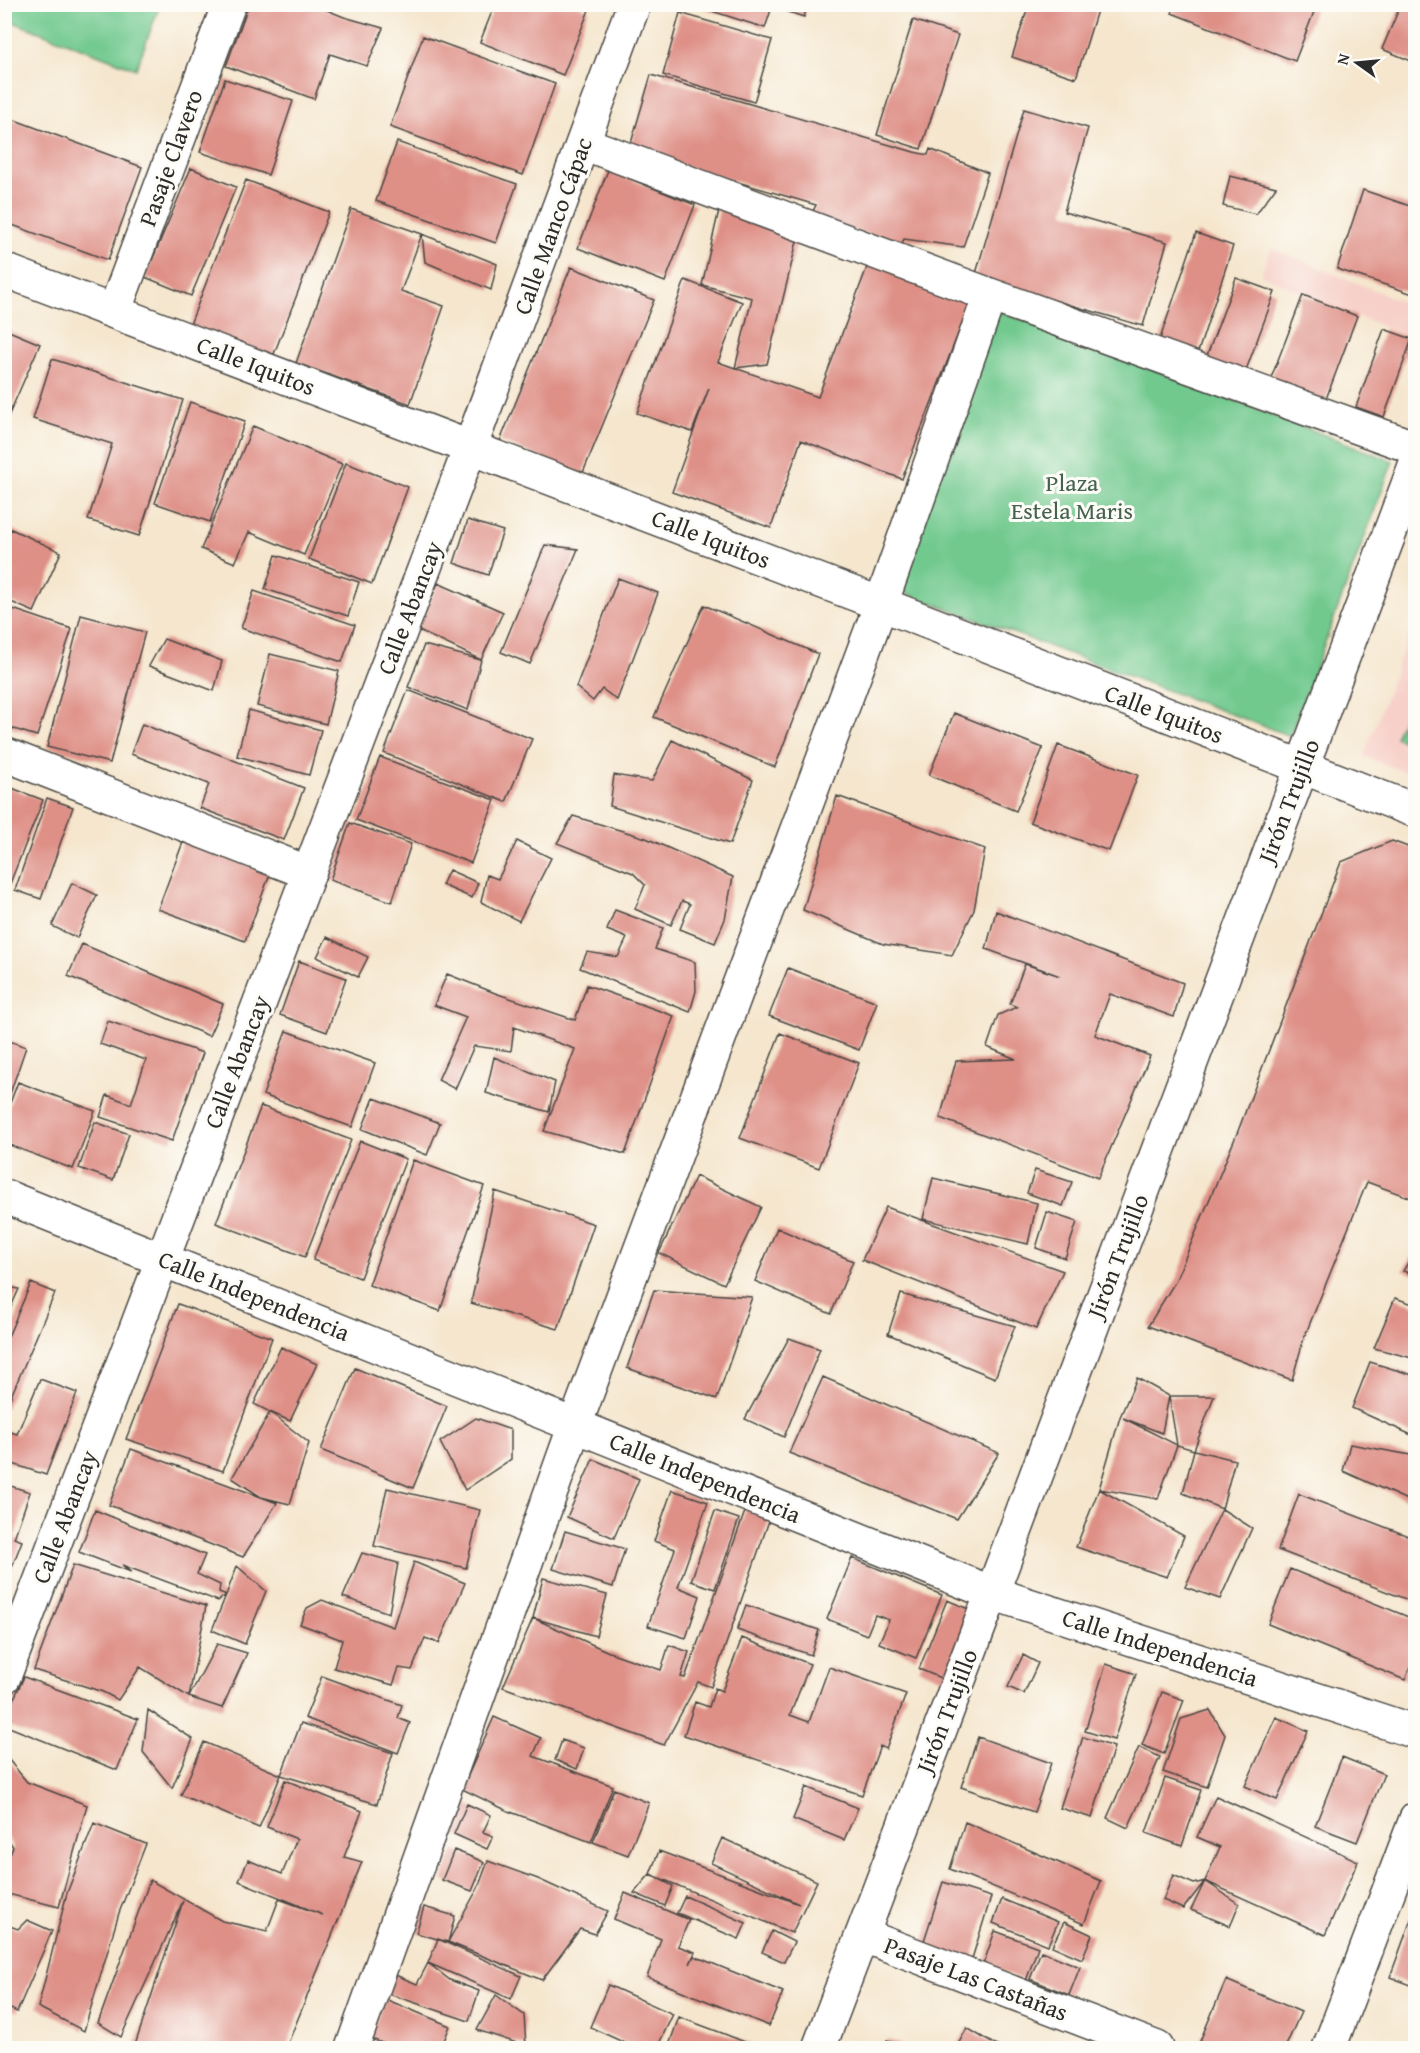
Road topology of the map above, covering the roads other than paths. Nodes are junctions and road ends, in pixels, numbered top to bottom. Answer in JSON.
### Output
{"nodes":[{"id":1,"x":229,"y":4,"type":"edge"},
{"id":2,"x":634,"y":4,"type":"edge"},
{"id":3,"x":583,"y":143,"type":"junction"},
{"id":4,"x":4,"y":270,"type":"edge"},
{"id":5,"x":990,"y":295,"type":"junction"},
{"id":6,"x":114,"y":312,"type":"junction"},
{"id":7,"x":470,"y":448,"type":"junction"},
{"id":8,"x":1416,"y":448,"type":"edge"},
{"id":9,"x":1416,"y":463,"type":"edge"},
{"id":10,"x":881,"y":604,"type":"junction"},
{"id":11,"x":4,"y":754,"type":"edge"},
{"id":12,"x":1302,"y":767,"type":"junction"},
{"id":13,"x":1416,"y":812,"type":"edge"},
{"id":14,"x":309,"y":873,"type":"junction"},
{"id":15,"x":4,"y":1196,"type":"edge"},
{"id":16,"x":163,"y":1259,"type":"junction"},
{"id":17,"x":574,"y":1425,"type":"junction"},
{"id":18,"x":992,"y":1593,"type":"junction"},
{"id":19,"x":4,"y":1677,"type":"edge"},
{"id":20,"x":1416,"y":1732,"type":"edge"},
{"id":21,"x":1416,"y":1819,"type":"edge"},
{"id":22,"x":862,"y":1935,"type":"junction"},
{"id":23,"x":352,"y":2049,"type":"edge"},
{"id":24,"x":819,"y":2049,"type":"edge"},
{"id":25,"x":1158,"y":2049,"type":"edge"},
{"id":26,"x":1329,"y":2049,"type":"edge"}],
"edges":[{"from":1,"to":6,"type":"street","name":"Pasaje Clavero"},
{"from":2,"to":3,"type":"street","name":"Calle Manco Cápac"},
{"from":3,"to":5,"type":"street"},
{"from":3,"to":7,"type":"street","name":"Calle Manco Cápac"},
{"from":4,"to":6,"type":"street","name":"Calle Iquitos"},
{"from":5,"to":8,"type":"street"},
{"from":5,"to":10,"type":"street"},
{"from":6,"to":7,"type":"street","name":"Calle Iquitos"},
{"from":7,"to":10,"type":"street","name":"Calle Iquitos"},
{"from":7,"to":14,"type":"street","name":"Calle Abancay"},
{"from":9,"to":12,"type":"street","name":"Jirón Trujillo"},
{"from":10,"to":12,"type":"street","name":"Calle Iquitos"},
{"from":10,"to":17,"type":"street"},
{"from":11,"to":14,"type":"street"},
{"from":12,"to":13,"type":"street","name":"Calle Iquitos"},
{"from":12,"to":18,"type":"street","name":"Jirón Trujillo"},
{"from":14,"to":16,"type":"street","name":"Calle Abancay"},
{"from":15,"to":16,"type":"street","name":"Calle Independencia"},
{"from":16,"to":17,"type":"street","name":"Calle Independencia"},
{"from":16,"to":19,"type":"street","name":"Calle Abancay"},
{"from":17,"to":18,"type":"street","name":"Calle Independencia"},
{"from":17,"to":23,"type":"street"},
{"from":18,"to":20,"type":"street","name":"Calle Independencia"},
{"from":18,"to":22,"type":"street","name":"Jirón Trujillo"},
{"from":21,"to":26,"type":"street"},
{"from":22,"to":24,"type":"street","name":"Jirón Trujillo"},
{"from":22,"to":25,"type":"street","name":"Pasaje Las Castañas"}]}
